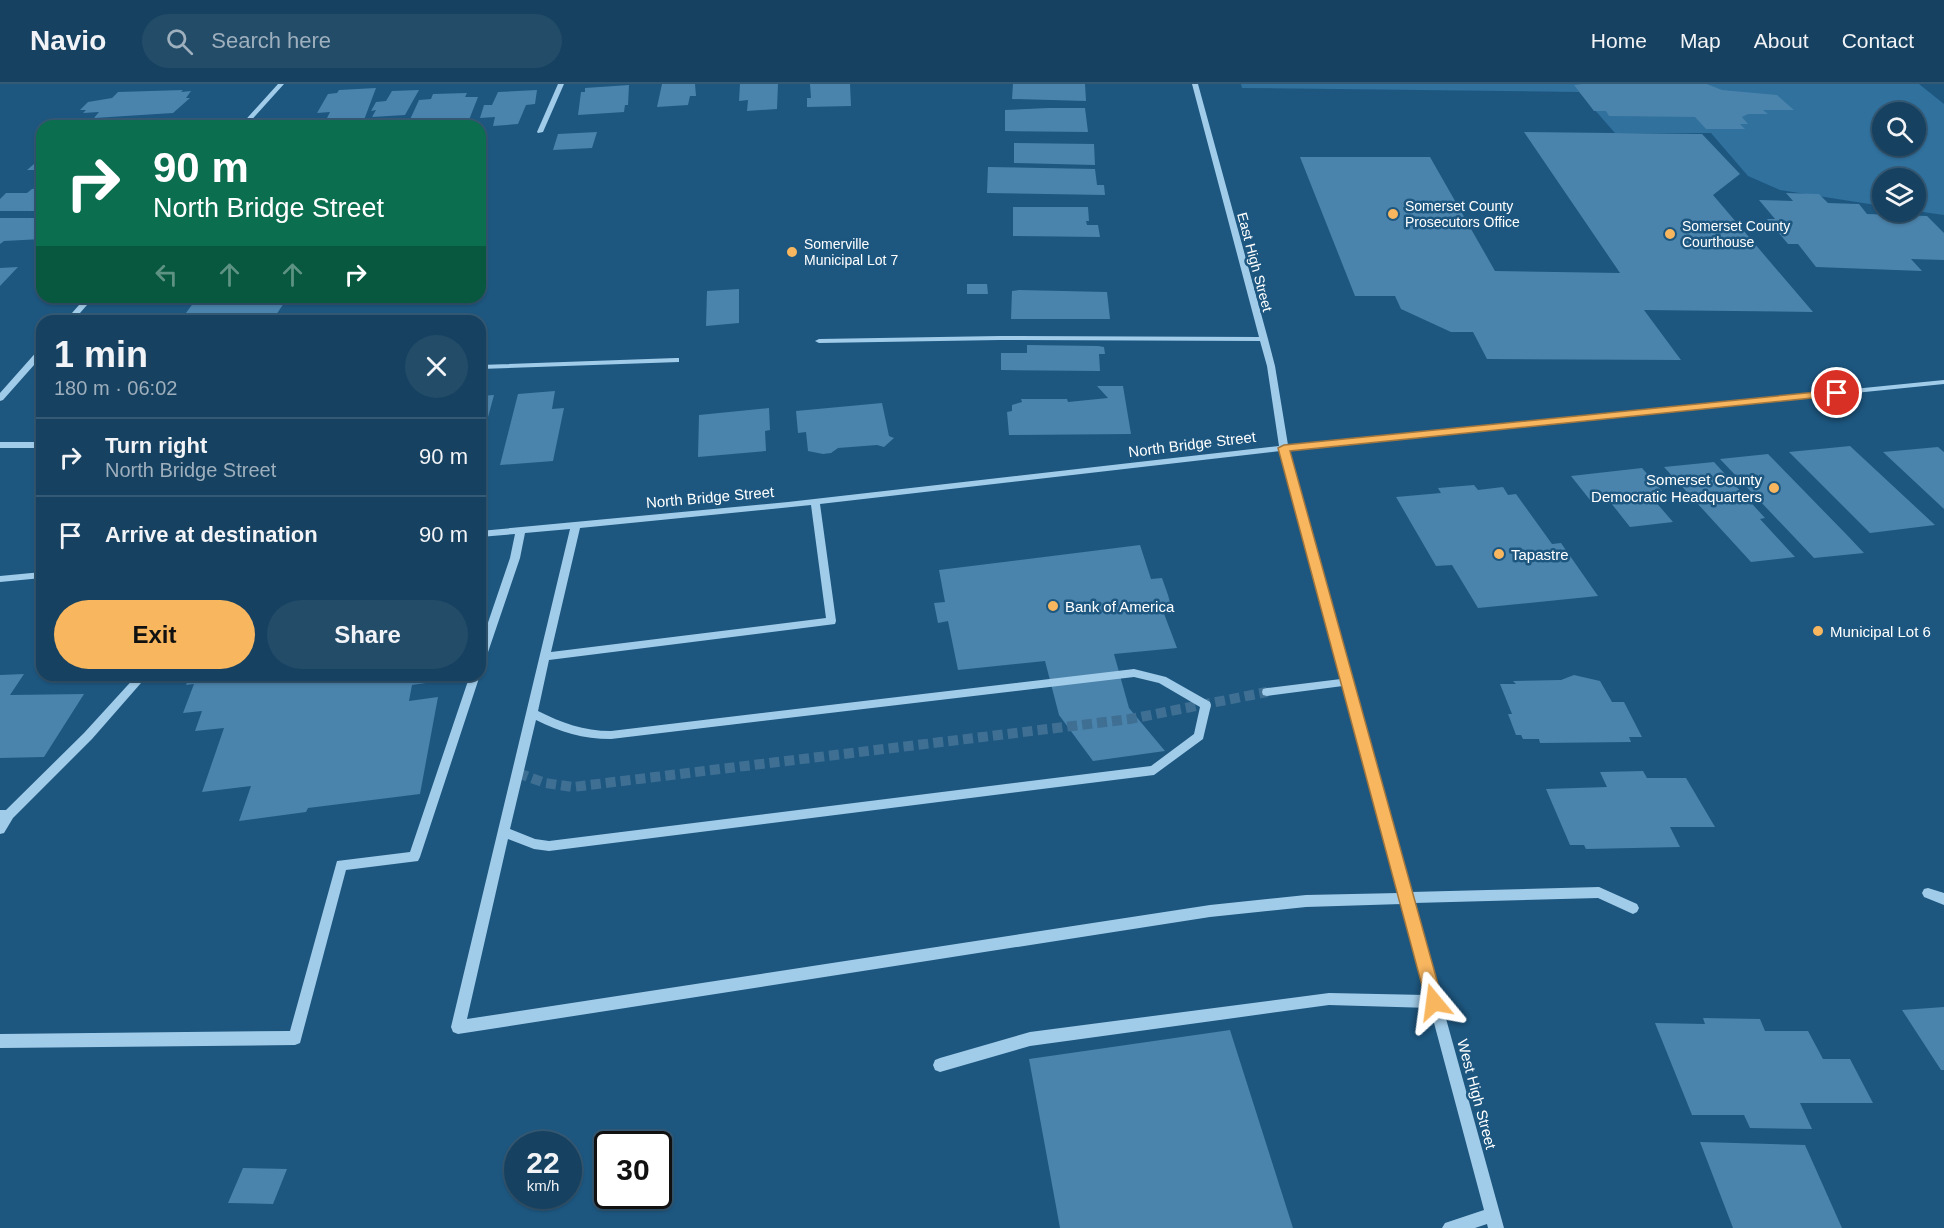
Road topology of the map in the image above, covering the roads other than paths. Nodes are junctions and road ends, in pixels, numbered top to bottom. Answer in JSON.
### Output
{"nodes":[{"id":1,"x":281,"y":84,"type":"edge"},
{"id":2,"x":561,"y":84,"type":"edge"},
{"id":3,"x":1195,"y":84,"type":"edge"},
{"id":4,"x":248,"y":120,"type":"edge"},
{"id":5,"x":540,"y":132,"type":"dead end"},
{"id":6,"x":85,"y":303,"type":"edge"},
{"id":7,"x":74,"y":315,"type":"edge"},
{"id":8,"x":1264,"y":339,"type":"junction"},
{"id":9,"x":819,"y":342,"type":"dead end"},
{"id":10,"x":36,"y":358,"type":"edge"},
{"id":11,"x":676,"y":360,"type":"dead end"},
{"id":12,"x":486,"y":367,"type":"edge"},
{"id":13,"x":1944,"y":382,"type":"edge"},
{"id":14,"x":0,"y":398,"type":"edge"},
{"id":15,"x":0,"y":445,"type":"edge"},
{"id":16,"x":36,"y":445,"type":"edge"},
{"id":17,"x":1284,"y":448,"type":"junction"},
{"id":18,"x":815,"y":502,"type":"junction"},
{"id":19,"x":576,"y":525,"type":"junction"},
{"id":20,"x":521,"y":530,"type":"junction"},
{"id":21,"x":486,"y":533,"type":"edge"},
{"id":22,"x":36,"y":576,"type":"edge"},
{"id":23,"x":0,"y":579,"type":"edge"},
{"id":24,"x":486,"y":643,"type":"edge"},
{"id":25,"x":543,"y":657,"type":"junction"},
{"id":26,"x":138,"y":681,"type":"edge"},
{"id":27,"x":473,"y":681,"type":"edge"},
{"id":28,"x":1346,"y":682,"type":"junction"},
{"id":29,"x":1267,"y":692,"type":"tunnel mouth"},
{"id":30,"x":532,"y":713,"type":"junction"},
{"id":31,"x":4,"y":815,"type":"edge"},
{"id":32,"x":0,"y":830,"type":"edge"},
{"id":33,"x":504,"y":832,"type":"junction"},
{"id":34,"x":1928,"y":893,"type":"dead end"},
{"id":35,"x":1944,"y":899,"type":"edge"},
{"id":36,"x":1406,"y":900,"type":"junction"},
{"id":37,"x":1633,"y":908,"type":"dead end"},
{"id":38,"x":1434,"y":1002,"type":"junction"},
{"id":39,"x":0,"y":1041,"type":"edge"},
{"id":40,"x":940,"y":1065,"type":"dead end"},
{"id":41,"x":1494,"y":1221,"type":"edge"},
{"id":42,"x":1450,"y":1228,"type":"edge"}],
"edges":[{"from":1,"to":4,"type":"street"},
{"from":2,"to":5,"type":"street"},
{"from":3,"to":8,"type":"street","name":"East High Street"},
{"from":6,"to":7,"type":"street"},
{"from":8,"to":9,"type":"street"},
{"from":8,"to":17,"type":"street","name":"East High Street"},
{"from":10,"to":14,"type":"street"},
{"from":11,"to":12,"type":"street"},
{"from":13,"to":17,"type":"street","name":"North Bridge Street"},
{"from":15,"to":16,"type":"street"},
{"from":17,"to":18,"type":"street","name":"North Bridge Street"},
{"from":17,"to":28,"type":"street","name":"West High Street"},
{"from":18,"to":19,"type":"street","name":"North Bridge Street"},
{"from":18,"to":25,"type":"street"},
{"from":19,"to":20,"type":"street","name":"North Bridge Street"},
{"from":19,"to":25,"type":"street"},
{"from":20,"to":21,"type":"street","name":"North Bridge Street"},
{"from":20,"to":24,"type":"street"},
{"from":22,"to":23,"type":"street"},
{"from":25,"to":30,"type":"street"},
{"from":26,"to":31,"type":"street"},
{"from":27,"to":39,"type":"street"},
{"from":28,"to":29,"type":"street"},
{"from":28,"to":36,"type":"street","name":"West High Street"},
{"from":30,"to":33,"type":"street"},
{"from":30,"to":33,"type":"street"},
{"from":31,"to":32,"type":"street"},
{"from":33,"to":36,"type":"street"},
{"from":34,"to":35,"type":"street"},
{"from":36,"to":37,"type":"street"},
{"from":36,"to":38,"type":"street","name":"West High Street"},
{"from":38,"to":40,"type":"street"},
{"from":38,"to":41,"type":"street","name":"West High Street"},
{"from":41,"to":42,"type":"street"}]}
